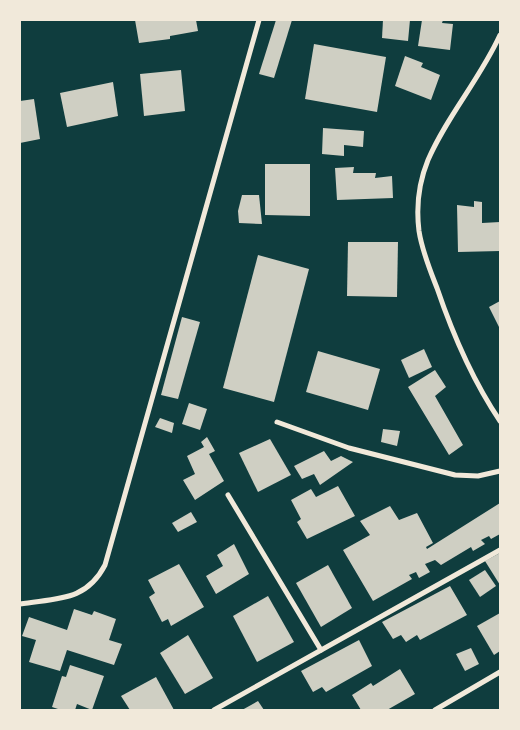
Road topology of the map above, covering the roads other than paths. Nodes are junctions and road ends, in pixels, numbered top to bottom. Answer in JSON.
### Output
{"nodes":[{"id":1,"x":259,"y":20,"type":"edge"},
{"id":2,"x":500,"y":35,"type":"edge"},
{"id":3,"x":277,"y":422,"type":"dead end"},
{"id":4,"x":500,"y":422,"type":"edge"},
{"id":5,"x":500,"y":470,"type":"edge"},
{"id":6,"x":228,"y":495,"type":"dead end"},
{"id":7,"x":500,"y":550,"type":"edge"},
{"id":8,"x":20,"y":604,"type":"edge"},
{"id":9,"x":321,"y":650,"type":"junction"},
{"id":10,"x":500,"y":672,"type":"edge"},
{"id":11,"x":214,"y":710,"type":"edge"},
{"id":12,"x":435,"y":710,"type":"edge"}],
"edges":[{"from":1,"to":8,"type":"street"},
{"from":2,"to":4,"type":"street"},
{"from":3,"to":5,"type":"street"},
{"from":6,"to":9,"type":"street"},
{"from":7,"to":9,"type":"street"},
{"from":9,"to":11,"type":"street"},
{"from":10,"to":12,"type":"street"}]}
